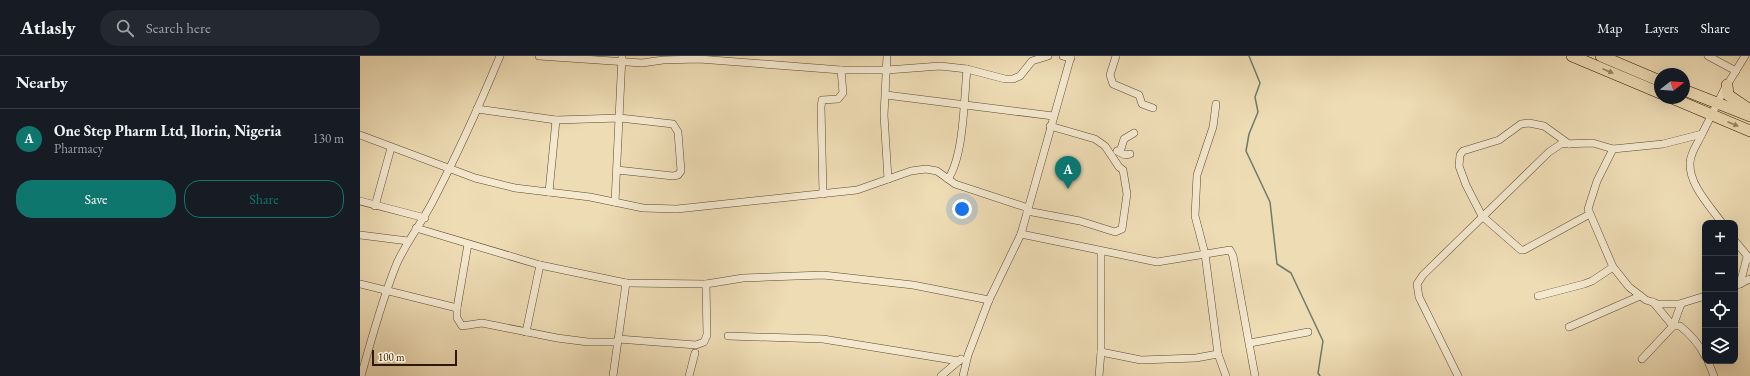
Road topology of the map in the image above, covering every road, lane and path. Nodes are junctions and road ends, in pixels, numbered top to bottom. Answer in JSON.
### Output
{"nodes":[{"id":1,"x":500,"y":56,"type":"edge"},
{"id":2,"x":539,"y":56,"type":"edge"},
{"id":3,"x":887,"y":56,"type":"edge"},
{"id":4,"x":1048,"y":56,"type":"edge"},
{"id":5,"x":1063,"y":56,"type":"edge"},
{"id":6,"x":1116,"y":56,"type":"edge"},
{"id":7,"x":1572,"y":56,"type":"edge"},
{"id":8,"x":1601,"y":56,"type":"edge"},
{"id":9,"x":1708,"y":56,"type":"edge"},
{"id":10,"x":1745,"y":56,"type":"edge"},
{"id":11,"x":1071,"y":57,"type":"edge"},
{"id":12,"x":622,"y":59,"type":"edge"},
{"id":13,"x":967,"y":69,"type":"junction"},
{"id":14,"x":841,"y":70,"type":"junction"},
{"id":15,"x":887,"y":70,"type":"junction"},
{"id":16,"x":1736,"y":71,"type":"junction"},
{"id":17,"x":1654,"y":78,"type":"edge"},
{"id":18,"x":1727,"y":85,"type":"junction"},
{"id":19,"x":1654,"y":90,"type":"edge"},
{"id":20,"x":1690,"y":93,"type":"edge"},
{"id":21,"x":886,"y":95,"type":"junction"},
{"id":22,"x":964,"y":104,"type":"junction"},
{"id":23,"x":1216,"y":104,"type":"dead end"},
{"id":24,"x":1686,"y":104,"type":"edge"},
{"id":25,"x":1716,"y":104,"type":"junction"},
{"id":26,"x":1153,"y":108,"type":"dead end"},
{"id":27,"x":477,"y":109,"type":"junction"},
{"id":28,"x":1750,"y":110,"type":"edge"},
{"id":29,"x":1712,"y":115,"type":"junction"},
{"id":30,"x":1053,"y":116,"type":"junction"},
{"id":31,"x":1750,"y":116,"type":"edge"},
{"id":32,"x":620,"y":118,"type":"junction"},
{"id":33,"x":556,"y":120,"type":"junction"},
{"id":34,"x":1050,"y":126,"type":"junction"},
{"id":35,"x":1750,"y":131,"type":"edge"},
{"id":36,"x":1134,"y":133,"type":"dead end"},
{"id":37,"x":1702,"y":134,"type":"junction"},
{"id":38,"x":360,"y":135,"type":"edge"},
{"id":39,"x":1569,"y":144,"type":"junction"},
{"id":40,"x":391,"y":148,"type":"junction"},
{"id":41,"x":1613,"y":149,"type":"junction"},
{"id":42,"x":1108,"y":150,"type":"junction"},
{"id":43,"x":1120,"y":152,"type":"junction"},
{"id":44,"x":1130,"y":154,"type":"dead end"},
{"id":45,"x":451,"y":168,"type":"junction"},
{"id":46,"x":617,"y":170,"type":"junction"},
{"id":47,"x":888,"y":179,"type":"junction"},
{"id":48,"x":948,"y":179,"type":"junction"},
{"id":49,"x":549,"y":192,"type":"junction"},
{"id":50,"x":823,"y":194,"type":"junction"},
{"id":51,"x":360,"y":201,"type":"edge"},
{"id":52,"x":615,"y":202,"type":"junction"},
{"id":53,"x":376,"y":206,"type":"junction"},
{"id":54,"x":1027,"y":209,"type":"junction"},
{"id":55,"x":1588,"y":215,"type":"junction"},
{"id":56,"x":1482,"y":216,"type":"junction"},
{"id":57,"x":425,"y":218,"type":"junction"},
{"id":58,"x":1720,"y":220,"type":"edge"},
{"id":59,"x":416,"y":228,"type":"junction"},
{"id":60,"x":1020,"y":234,"type":"junction"},
{"id":61,"x":360,"y":235,"type":"edge"},
{"id":62,"x":408,"y":241,"type":"junction"},
{"id":63,"x":468,"y":244,"type":"junction"},
{"id":64,"x":1738,"y":245,"type":"edge"},
{"id":65,"x":1101,"y":251,"type":"junction"},
{"id":66,"x":1206,"y":254,"type":"junction"},
{"id":67,"x":1748,"y":258,"type":"edge"},
{"id":68,"x":540,"y":265,"type":"junction"},
{"id":69,"x":1613,"y":267,"type":"junction"},
{"id":70,"x":1750,"y":279,"type":"edge"},
{"id":71,"x":626,"y":283,"type":"junction"},
{"id":72,"x":360,"y":284,"type":"edge"},
{"id":73,"x":706,"y":284,"type":"junction"},
{"id":74,"x":1738,"y":285,"type":"edge"},
{"id":75,"x":386,"y":290,"type":"junction"},
{"id":76,"x":1538,"y":296,"type":"dead end"},
{"id":77,"x":1640,"y":296,"type":"junction"},
{"id":78,"x":1702,"y":297,"type":"edge"},
{"id":79,"x":989,"y":300,"type":"junction"},
{"id":80,"x":1653,"y":302,"type":"junction"},
{"id":81,"x":1681,"y":304,"type":"junction"},
{"id":82,"x":457,"y":308,"type":"junction"},
{"id":83,"x":1673,"y":326,"type":"junction"},
{"id":84,"x":1569,"y":327,"type":"dead end"},
{"id":85,"x":526,"y":332,"type":"junction"},
{"id":86,"x":1308,"y":332,"type":"dead end"},
{"id":87,"x":728,"y":336,"type":"dead end"},
{"id":88,"x":618,"y":341,"type":"junction"},
{"id":89,"x":1250,"y":343,"type":"junction"},
{"id":90,"x":1702,"y":350,"type":"edge"},
{"id":91,"x":1101,"y":352,"type":"junction"},
{"id":92,"x":695,"y":353,"type":"dead end"},
{"id":93,"x":1218,"y":354,"type":"junction"},
{"id":94,"x":968,"y":355,"type":"junction"},
{"id":95,"x":1642,"y":359,"type":"dead end"},
{"id":96,"x":959,"y":361,"type":"junction"},
{"id":97,"x":1709,"y":364,"type":"edge"},
{"id":98,"x":361,"y":376,"type":"edge"},
{"id":99,"x":613,"y":376,"type":"edge"},
{"id":100,"x":689,"y":376,"type":"edge"},
{"id":101,"x":941,"y":376,"type":"edge"},
{"id":102,"x":963,"y":376,"type":"edge"},
{"id":103,"x":1099,"y":376,"type":"edge"},
{"id":104,"x":1226,"y":376,"type":"edge"},
{"id":105,"x":1255,"y":376,"type":"edge"},
{"id":106,"x":1458,"y":376,"type":"edge"},
{"id":107,"x":1714,"y":376,"type":"edge"}],
"edges":[{"from":1,"to":27,"type":"street"},
{"from":2,"to":12,"type":"street"},
{"from":3,"to":15,"type":"street"},
{"from":4,"to":13,"type":"street"},
{"from":5,"to":11,"type":"street"},
{"from":6,"to":26,"type":"street"},
{"from":7,"to":19,"type":"highway","one_way":true},
{"from":8,"to":17,"type":"highway"},
{"from":9,"to":16,"type":"street"},
{"from":10,"to":16,"type":"street"},
{"from":11,"to":30,"type":"street"},
{"from":12,"to":14,"type":"street"},
{"from":12,"to":32,"type":"street"},
{"from":13,"to":15,"type":"street"},
{"from":13,"to":22,"type":"street"},
{"from":14,"to":15,"type":"street"},
{"from":14,"to":50,"type":"street"},
{"from":15,"to":21,"type":"street"},
{"from":16,"to":18,"type":"street"},
{"from":18,"to":25,"type":"street"},
{"from":18,"to":28,"type":"highway"},
{"from":20,"to":25,"type":"highway"},
{"from":21,"to":22,"type":"street"},
{"from":21,"to":47,"type":"street"},
{"from":22,"to":30,"type":"street"},
{"from":22,"to":48,"type":"street"},
{"from":23,"to":66,"type":"street"},
{"from":24,"to":29,"type":"highway"},
{"from":25,"to":29,"type":"street"},
{"from":25,"to":31,"type":"highway"},
{"from":27,"to":33,"type":"street"},
{"from":27,"to":45,"type":"street"},
{"from":29,"to":35,"type":"highway","one_way":true},
{"from":29,"to":37,"type":"street"},
{"from":30,"to":34,"type":"street"},
{"from":32,"to":33,"type":"street"},
{"from":32,"to":46,"type":"street"},
{"from":32,"to":46,"type":"street"},
{"from":33,"to":49,"type":"street"},
{"from":34,"to":42,"type":"street"},
{"from":34,"to":54,"type":"street"},
{"from":36,"to":43,"type":"street"},
{"from":37,"to":41,"type":"street"},
{"from":37,"to":58,"type":"street"},
{"from":38,"to":40,"type":"street"},
{"from":39,"to":41,"type":"street"},
{"from":39,"to":56,"type":"street"},
{"from":39,"to":56,"type":"street"},
{"from":40,"to":45,"type":"street"},
{"from":40,"to":53,"type":"street"},
{"from":41,"to":55,"type":"street"},
{"from":42,"to":43,"type":"street"},
{"from":42,"to":54,"type":"street"},
{"from":43,"to":44,"type":"street"},
{"from":45,"to":49,"type":"street"},
{"from":45,"to":57,"type":"street"},
{"from":46,"to":52,"type":"street"},
{"from":47,"to":48,"type":"street"},
{"from":47,"to":50,"type":"street"},
{"from":48,"to":54,"type":"street"},
{"from":49,"to":52,"type":"street"},
{"from":50,"to":52,"type":"street"},
{"from":51,"to":53,"type":"street"},
{"from":53,"to":57,"type":"street"},
{"from":54,"to":60,"type":"street"},
{"from":55,"to":56,"type":"street"},
{"from":55,"to":69,"type":"street"},
{"from":56,"to":106,"type":"street"},
{"from":57,"to":59,"type":"street"},
{"from":59,"to":62,"type":"street"},
{"from":59,"to":63,"type":"street"},
{"from":60,"to":65,"type":"street"},
{"from":60,"to":79,"type":"street"},
{"from":61,"to":62,"type":"street"},
{"from":62,"to":75,"type":"street"},
{"from":63,"to":68,"type":"street"},
{"from":63,"to":82,"type":"street"},
{"from":64,"to":67,"type":"street"},
{"from":65,"to":66,"type":"street"},
{"from":65,"to":91,"type":"street"},
{"from":66,"to":89,"type":"street"},
{"from":66,"to":93,"type":"street"},
{"from":67,"to":74,"type":"street"},
{"from":68,"to":71,"type":"street"},
{"from":68,"to":85,"type":"street"},
{"from":69,"to":76,"type":"street"},
{"from":69,"to":77,"type":"street"},
{"from":70,"to":74,"type":"street"},
{"from":71,"to":73,"type":"street"},
{"from":71,"to":88,"type":"street"},
{"from":72,"to":75,"type":"street"},
{"from":73,"to":79,"type":"street"},
{"from":73,"to":88,"type":"street"},
{"from":75,"to":82,"type":"street"},
{"from":75,"to":98,"type":"street"},
{"from":77,"to":80,"type":"street"},
{"from":77,"to":84,"type":"street"},
{"from":78,"to":81,"type":"street"},
{"from":79,"to":94,"type":"street"},
{"from":80,"to":81,"type":"street"},
{"from":80,"to":83,"type":"street"},
{"from":81,"to":83,"type":"street"},
{"from":82,"to":85,"type":"street"},
{"from":83,"to":90,"type":"street"},
{"from":83,"to":95,"type":"street"},
{"from":85,"to":88,"type":"street"},
{"from":86,"to":89,"type":"street"},
{"from":87,"to":96,"type":"street"},
{"from":88,"to":99,"type":"street"},
{"from":89,"to":105,"type":"street"},
{"from":91,"to":93,"type":"street"},
{"from":91,"to":103,"type":"street"},
{"from":92,"to":100,"type":"street"},
{"from":93,"to":104,"type":"street"},
{"from":94,"to":96,"type":"street"},
{"from":94,"to":102,"type":"street"},
{"from":96,"to":101,"type":"street"},
{"from":97,"to":107,"type":"street"}]}
